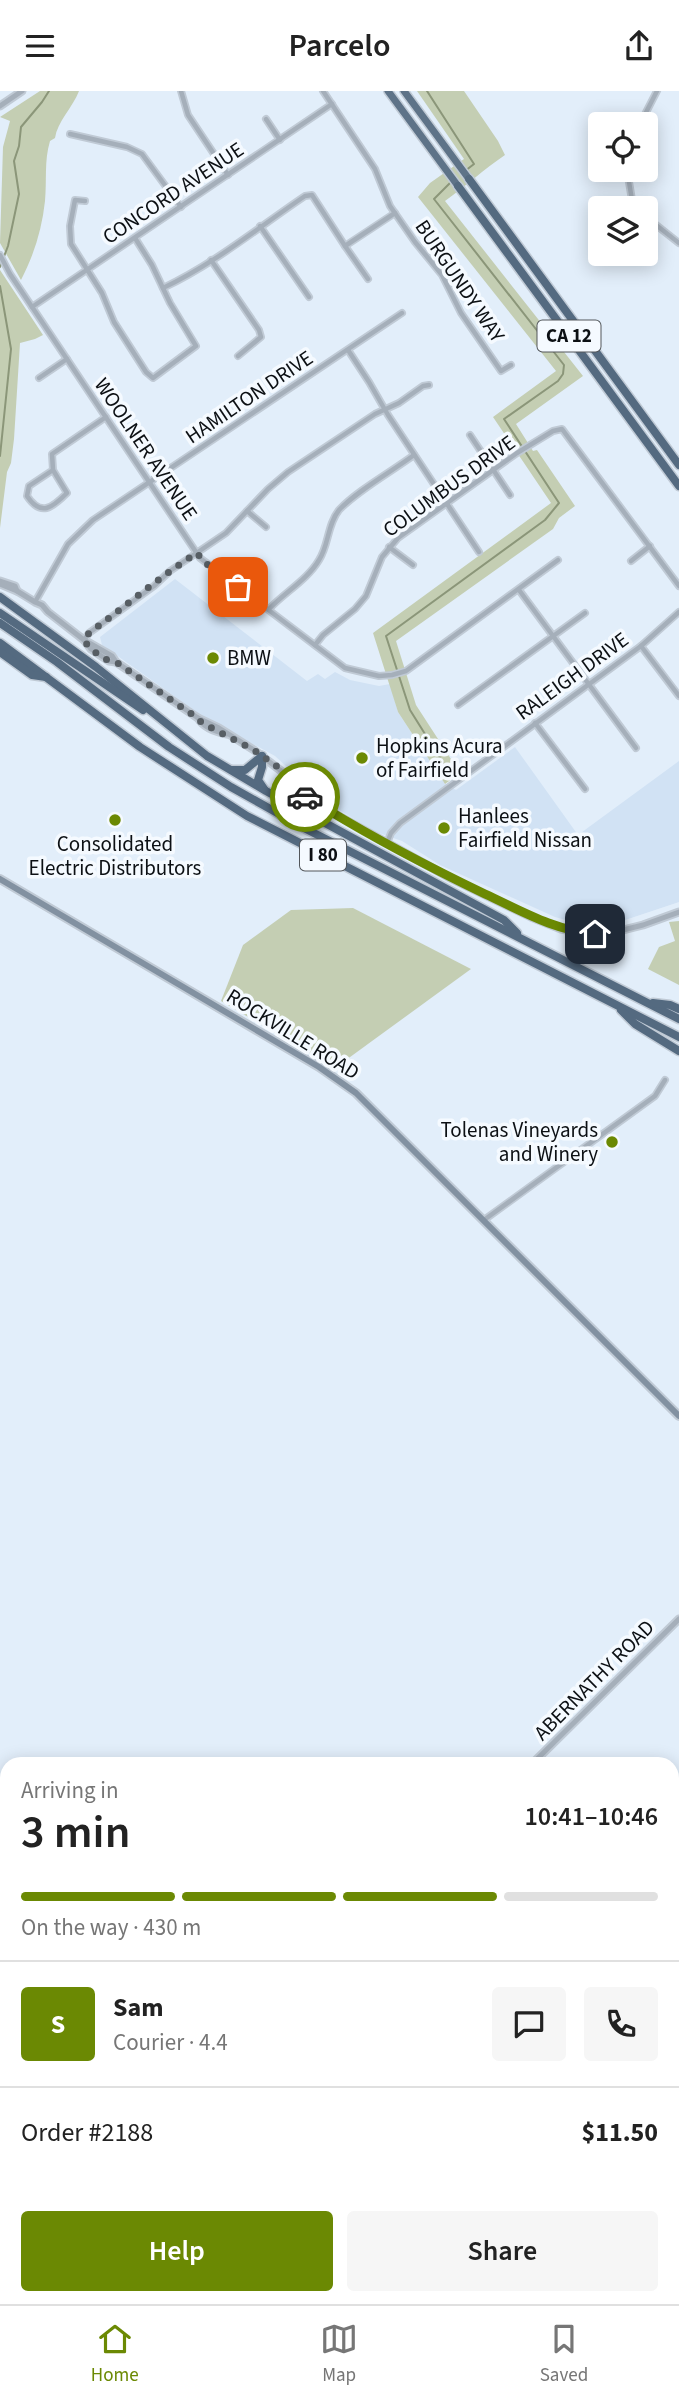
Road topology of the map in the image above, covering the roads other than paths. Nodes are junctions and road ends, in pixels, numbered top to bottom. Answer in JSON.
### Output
{"nodes":[{"id":1,"x":22,"y":91,"type":"edge"},
{"id":2,"x":181,"y":91,"type":"edge"},
{"id":3,"x":323,"y":91,"type":"edge"},
{"id":4,"x":388,"y":91,"type":"edge"},
{"id":5,"x":404,"y":91,"type":"edge"},
{"id":6,"x":657,"y":91,"type":"edge"},
{"id":7,"x":332,"y":104,"type":"junction"},
{"id":8,"x":0,"y":106,"type":"edge"},
{"id":9,"x":646,"y":112,"type":"edge"},
{"id":10,"x":266,"y":119,"type":"dead end"},
{"id":11,"x":70,"y":134,"type":"dead end"},
{"id":12,"x":280,"y":140,"type":"junction"},
{"id":13,"x":228,"y":175,"type":"junction"},
{"id":14,"x":469,"y":179,"type":"joint"},
{"id":15,"x":458,"y":186,"type":"joint"},
{"id":16,"x":85,"y":201,"type":"dead end"},
{"id":17,"x":181,"y":207,"type":"junction"},
{"id":18,"x":395,"y":213,"type":"junction"},
{"id":19,"x":260,"y":226,"type":"junction"},
{"id":20,"x":658,"y":226,"type":"edge"},
{"id":21,"x":135,"y":238,"type":"junction"},
{"id":22,"x":679,"y":243,"type":"edge"},
{"id":23,"x":345,"y":246,"type":"junction"},
{"id":24,"x":0,"y":255,"type":"edge"},
{"id":25,"x":211,"y":260,"type":"junction"},
{"id":26,"x":86,"y":270,"type":"junction"},
{"id":27,"x":368,"y":279,"type":"dead end"},
{"id":28,"x":163,"y":288,"type":"junction"},
{"id":29,"x":309,"y":297,"type":"dead end"},
{"id":30,"x":32,"y":307,"type":"junction"},
{"id":31,"x":402,"y":313,"type":"dead end"},
{"id":32,"x":348,"y":350,"type":"junction"},
{"id":33,"x":238,"y":356,"type":"dead end"},
{"id":34,"x":67,"y":359,"type":"junction"},
{"id":35,"x":511,"y":365,"type":"dead end"},
{"id":36,"x":38,"y":378,"type":"dead end"},
{"id":37,"x":429,"y":385,"type":"dead end"},
{"id":38,"x":384,"y":410,"type":"junction"},
{"id":39,"x":106,"y":417,"type":"junction"},
{"id":40,"x":470,"y":435,"type":"dead end"},
{"id":41,"x":414,"y":455,"type":"junction"},
{"id":42,"x":679,"y":465,"type":"edge"},
{"id":43,"x":493,"y":469,"type":"junction"},
{"id":44,"x":53,"y":470,"type":"junction"},
{"id":45,"x":151,"y":483,"type":"junction"},
{"id":46,"x":679,"y":486,"type":"edge"},
{"id":47,"x":510,"y":495,"type":"dead end"},
{"id":48,"x":446,"y":502,"type":"junction"},
{"id":49,"x":247,"y":511,"type":"junction"},
{"id":50,"x":266,"y":527,"type":"dead end"},
{"id":51,"x":650,"y":546,"type":"junction"},
{"id":52,"x":389,"y":547,"type":"junction"},
{"id":53,"x":479,"y":552,"type":"dead end"},
{"id":54,"x":197,"y":553,"type":"junction"},
{"id":55,"x":558,"y":560,"type":"dead end"},
{"id":56,"x":631,"y":561,"type":"dead end"},
{"id":57,"x":413,"y":565,"type":"dead end"},
{"id":58,"x":0,"y":583,"type":"edge"},
{"id":59,"x":679,"y":586,"type":"edge"},
{"id":60,"x":519,"y":590,"type":"junction"},
{"id":61,"x":0,"y":597,"type":"edge"},
{"id":62,"x":35,"y":603,"type":"junction"},
{"id":63,"x":269,"y":609,"type":"junction"},
{"id":64,"x":679,"y":612,"type":"edge"},
{"id":65,"x":0,"y":613,"type":"edge"},
{"id":66,"x":586,"y":613,"type":"dead end"},
{"id":67,"x":0,"y":623,"type":"edge"},
{"id":68,"x":552,"y":636,"type":"junction"},
{"id":69,"x":84,"y":641,"type":"junction"},
{"id":70,"x":0,"y":643,"type":"edge"},
{"id":71,"x":315,"y":646,"type":"junction"},
{"id":72,"x":641,"y":646,"type":"junction"},
{"id":73,"x":0,"y":652,"type":"edge"},
{"id":74,"x":50,"y":678,"type":"junction"},
{"id":75,"x":587,"y":684,"type":"junction"},
{"id":76,"x":679,"y":696,"type":"edge"},
{"id":77,"x":458,"y":705,"type":"dead end"},
{"id":78,"x":535,"y":723,"type":"junction"},
{"id":79,"x":172,"y":728,"type":"junction"},
{"id":80,"x":636,"y":748,"type":"dead end"},
{"id":81,"x":262,"y":756,"type":"junction"},
{"id":82,"x":230,"y":770,"type":"junction"},
{"id":83,"x":585,"y":789,"type":"dead end"},
{"id":84,"x":266,"y":791,"type":"junction"},
{"id":85,"x":386,"y":844,"type":"junction"},
{"id":86,"x":0,"y":879,"type":"edge"},
{"id":87,"x":679,"y":912,"type":"edge"},
{"id":88,"x":522,"y":937,"type":"junction"},
{"id":89,"x":614,"y":1003,"type":"junction"},
{"id":90,"x":650,"y":1003,"type":"junction"},
{"id":91,"x":679,"y":1009,"type":"edge"},
{"id":92,"x":679,"y":1019,"type":"edge"},
{"id":93,"x":679,"y":1037,"type":"edge"},
{"id":94,"x":679,"y":1051,"type":"edge"},
{"id":95,"x":666,"y":1080,"type":"dead end"},
{"id":96,"x":484,"y":1220,"type":"junction"},
{"id":97,"x":679,"y":1416,"type":"edge"},
{"id":98,"x":679,"y":1619,"type":"edge"},
{"id":99,"x":539,"y":1757,"type":"edge"}],
"edges":[{"from":1,"to":8,"type":"street"},
{"from":2,"to":13,"type":"street"},
{"from":3,"to":7,"type":"street","name":"BURGUNDY WAY"},
{"from":4,"to":15,"type":"highway","number":"CA 12"},
{"from":5,"to":14,"type":"highway","number":"CA 12"},
{"from":6,"to":9,"type":"street"},
{"from":7,"to":12,"type":"street","name":"CONCORD AVENUE"},
{"from":7,"to":18,"type":"street","name":"BURGUNDY WAY"},
{"from":10,"to":12,"type":"street"},
{"from":11,"to":17,"type":"street"},
{"from":12,"to":13,"type":"street","name":"CONCORD AVENUE"},
{"from":13,"to":17,"type":"street","name":"CONCORD AVENUE"},
{"from":14,"to":42,"type":"highway","number":"CA 12"},
{"from":15,"to":46,"type":"highway","number":"CA 12"},
{"from":16,"to":26,"type":"street"},
{"from":17,"to":21,"type":"street","name":"CONCORD AVENUE"},
{"from":18,"to":23,"type":"street"},
{"from":18,"to":35,"type":"street","name":"BURGUNDY WAY"},
{"from":19,"to":23,"type":"street"},
{"from":19,"to":25,"type":"street"},
{"from":19,"to":29,"type":"street"},
{"from":20,"to":22,"type":"street"},
{"from":21,"to":26,"type":"street","name":"CONCORD AVENUE"},
{"from":21,"to":28,"type":"street"},
{"from":23,"to":27,"type":"street"},
{"from":24,"to":30,"type":"street","name":"WOOLNER AVENUE"},
{"from":25,"to":28,"type":"street"},
{"from":25,"to":33,"type":"street"},
{"from":26,"to":28,"type":"street"},
{"from":26,"to":30,"type":"street","name":"CONCORD AVENUE"},
{"from":30,"to":34,"type":"street","name":"WOOLNER AVENUE"},
{"from":31,"to":32,"type":"street","name":"HAMILTON DRIVE"},
{"from":32,"to":38,"type":"street"},
{"from":32,"to":45,"type":"street","name":"HAMILTON DRIVE"},
{"from":34,"to":36,"type":"street"},
{"from":34,"to":39,"type":"street","name":"WOOLNER AVENUE"},
{"from":37,"to":38,"type":"street"},
{"from":38,"to":41,"type":"street"},
{"from":38,"to":49,"type":"street"},
{"from":39,"to":44,"type":"street"},
{"from":39,"to":45,"type":"street","name":"WOOLNER AVENUE"},
{"from":40,"to":43,"type":"street"},
{"from":41,"to":48,"type":"street"},
{"from":41,"to":63,"type":"street"},
{"from":43,"to":47,"type":"street"},
{"from":43,"to":48,"type":"street","name":"COLUMBUS DRIVE"},
{"from":43,"to":51,"type":"street","name":"COLUMBUS DRIVE"},
{"from":44,"to":44,"type":"street"},
{"from":45,"to":54,"type":"street","name":"WOOLNER AVENUE"},
{"from":45,"to":62,"type":"street","name":"HAMILTON DRIVE"},
{"from":48,"to":52,"type":"street","name":"COLUMBUS DRIVE"},
{"from":48,"to":53,"type":"street"},
{"from":49,"to":50,"type":"street"},
{"from":49,"to":54,"type":"street"},
{"from":51,"to":56,"type":"street"},
{"from":51,"to":59,"type":"street"},
{"from":52,"to":57,"type":"street"},
{"from":52,"to":71,"type":"street","name":"COLUMBUS DRIVE"},
{"from":54,"to":63,"type":"street","name":"WOOLNER AVENUE"},
{"from":54,"to":69,"type":"street"},
{"from":55,"to":60,"type":"street","name":"WOOLNER AVENUE"},
{"from":58,"to":62,"type":"street"},
{"from":60,"to":68,"type":"street"},
{"from":60,"to":71,"type":"street","name":"WOOLNER AVENUE"},
{"from":61,"to":79,"type":"highway"},
{"from":62,"to":69,"type":"street"},
{"from":63,"to":71,"type":"street","name":"WOOLNER AVENUE"},
{"from":64,"to":72,"type":"street","name":"RALEIGH DRIVE"},
{"from":65,"to":79,"type":"highway"},
{"from":66,"to":68,"type":"street"},
{"from":67,"to":88,"type":"highway","number":"I 80"},
{"from":68,"to":75,"type":"street"},
{"from":68,"to":77,"type":"street"},
{"from":69,"to":81,"type":"street"},
{"from":70,"to":74,"type":"highway","number":"I 80"},
{"from":72,"to":75,"type":"street","name":"RALEIGH DRIVE"},
{"from":72,"to":76,"type":"street"},
{"from":73,"to":74,"type":"highway"},
{"from":74,"to":89,"type":"highway","number":"I 80"},
{"from":75,"to":78,"type":"street","name":"RALEIGH DRIVE"},
{"from":75,"to":80,"type":"street"},
{"from":78,"to":83,"type":"street"},
{"from":78,"to":85,"type":"street","name":"RALEIGH DRIVE"},
{"from":79,"to":82,"type":"highway"},
{"from":81,"to":82,"type":"highway"},
{"from":81,"to":84,"type":"highway"},
{"from":81,"to":85,"type":"street"},
{"from":82,"to":84,"type":"highway"},
{"from":84,"to":88,"type":"highway"},
{"from":85,"to":87,"type":"street"},
{"from":86,"to":96,"type":"main road","name":"ROCKVILLE ROAD"},
{"from":88,"to":90,"type":"highway","number":"I 80"},
{"from":89,"to":93,"type":"highway","number":"I 80"},
{"from":89,"to":94,"type":"highway"},
{"from":90,"to":91,"type":"highway"},
{"from":90,"to":92,"type":"highway","number":"I 80"},
{"from":95,"to":96,"type":"street"},
{"from":96,"to":97,"type":"main road","name":"ROCKVILLE ROAD"},
{"from":98,"to":99,"type":"street","name":"ABERNATHY ROAD"}]}
